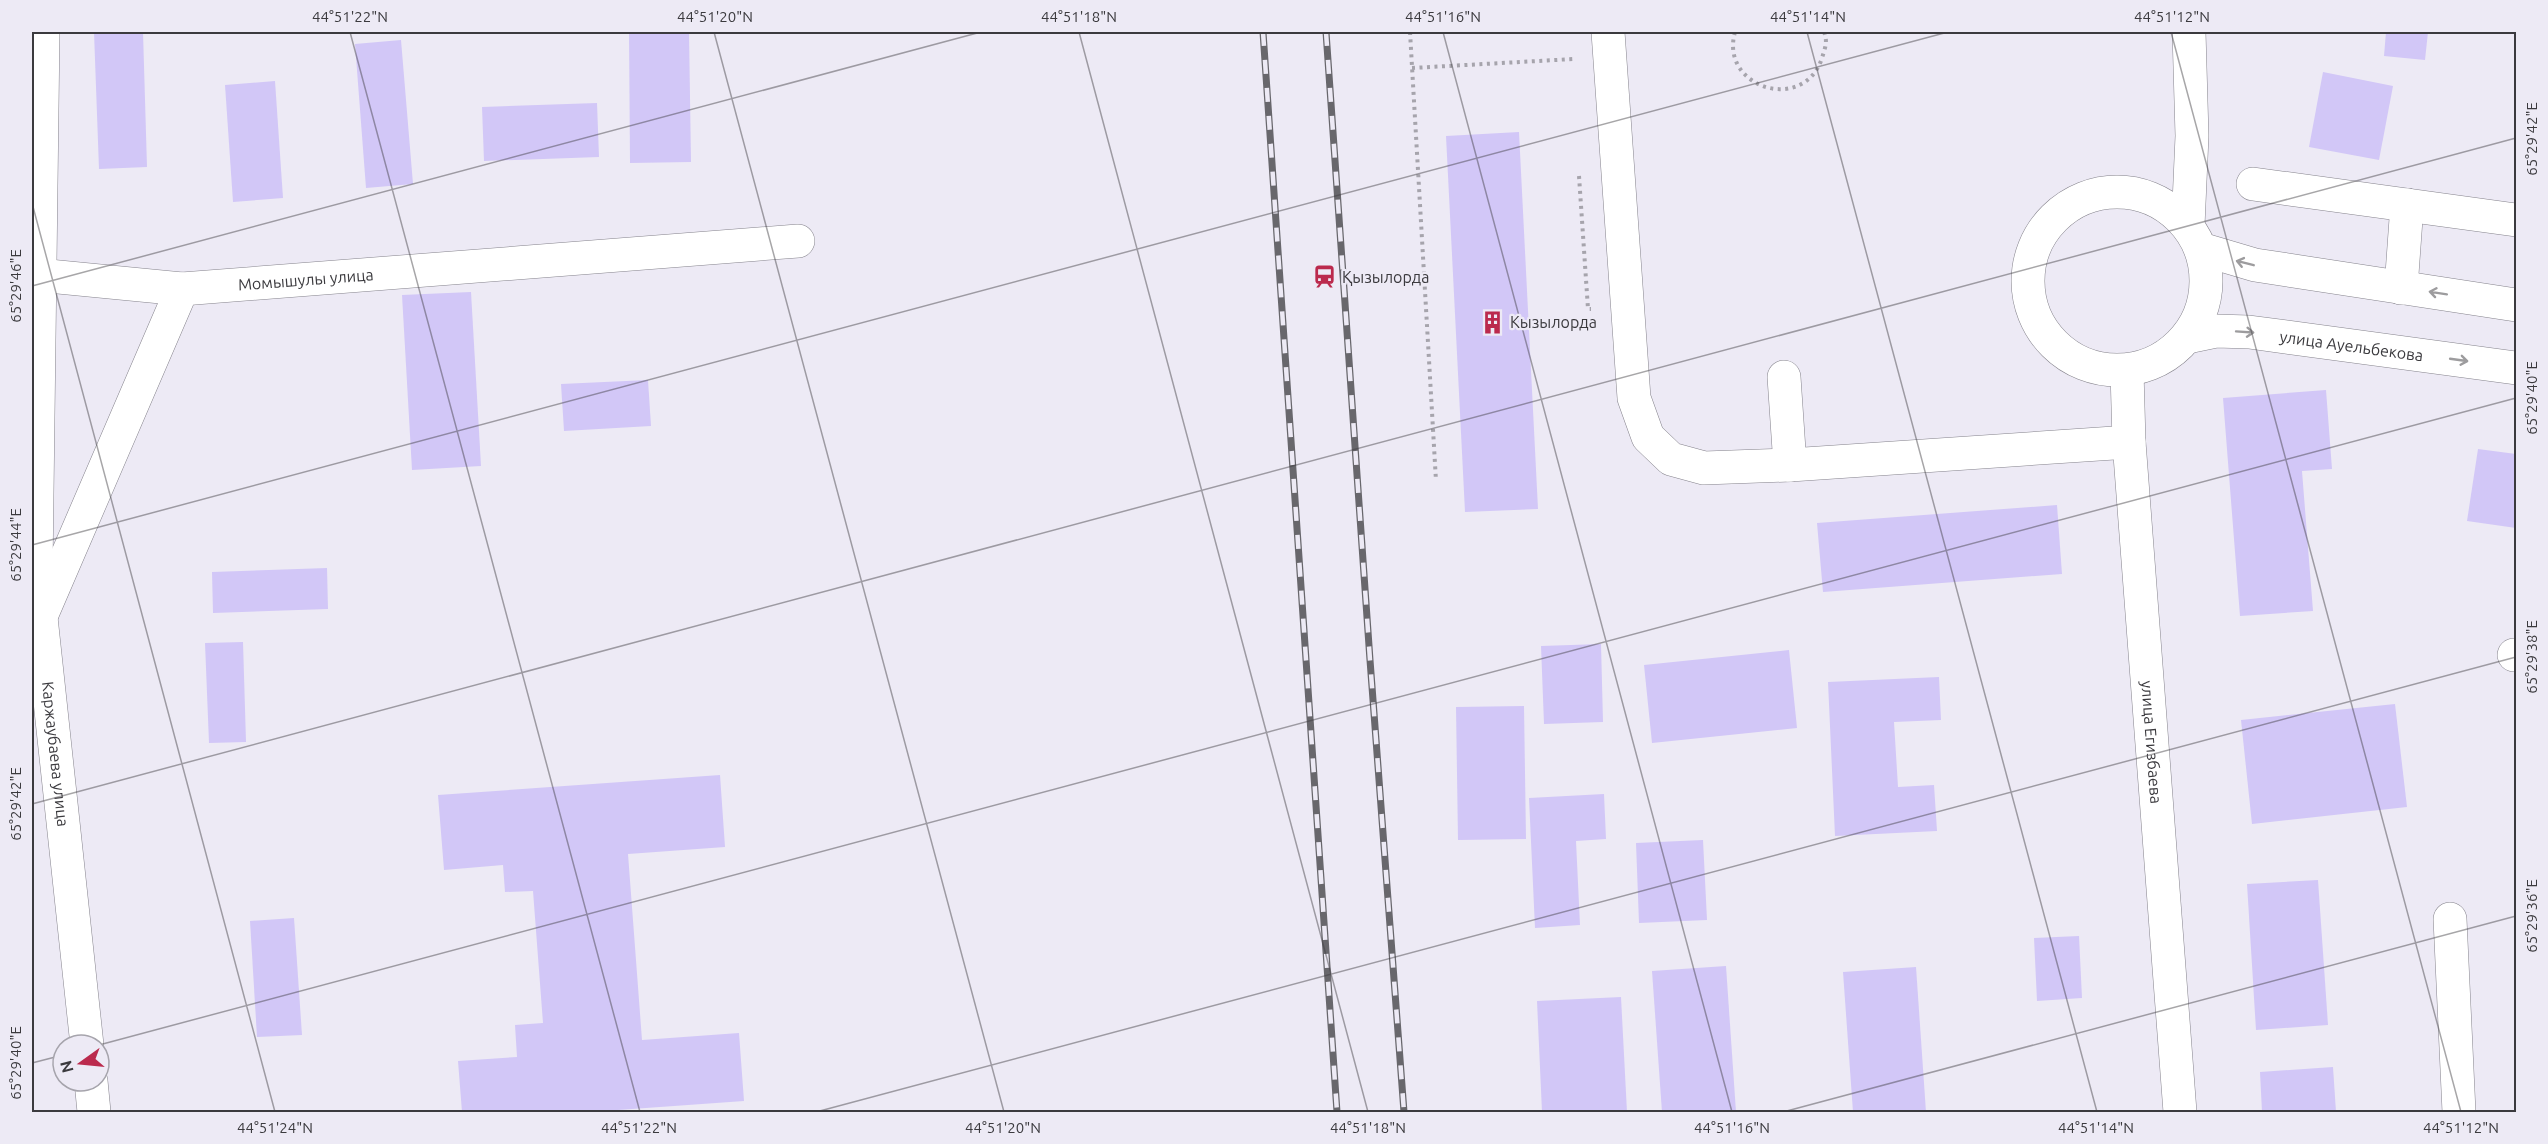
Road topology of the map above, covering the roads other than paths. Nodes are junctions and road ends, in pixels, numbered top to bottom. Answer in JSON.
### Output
{"nodes":[{"id":1,"x":43,"y":32,"type":"edge"},
{"id":2,"x":1608,"y":32,"type":"edge"},
{"id":3,"x":2189,"y":32,"type":"edge"},
{"id":4,"x":2253,"y":184,"type":"dead end"},
{"id":5,"x":2407,"y":205,"type":"junction"},
{"id":6,"x":2517,"y":220,"type":"edge"},
{"id":7,"x":2194,"y":238,"type":"junction"},
{"id":8,"x":798,"y":241,"type":"dead end"},
{"id":9,"x":38,"y":275,"type":"junction"},
{"id":10,"x":2401,"y":288,"type":"junction"},
{"id":11,"x":182,"y":289,"type":"junction"},
{"id":12,"x":2517,"y":306,"type":"edge"},
{"id":13,"x":2187,"y":337,"type":"junction"},
{"id":14,"x":2517,"y":368,"type":"edge"},
{"id":15,"x":2127,"y":371,"type":"junction"},
{"id":16,"x":1784,"y":377,"type":"dead end"},
{"id":17,"x":2129,"y":442,"type":"junction"},
{"id":18,"x":1790,"y":465,"type":"junction"},
{"id":19,"x":36,"y":619,"type":"edge"},
{"id":20,"x":2450,"y":920,"type":"dead end"},
{"id":21,"x":86,"y":1033,"type":"edge"},
{"id":22,"x":92,"y":1093,"type":"edge"},
{"id":23,"x":94,"y":1113,"type":"edge"},
{"id":24,"x":2180,"y":1113,"type":"edge"},
{"id":25,"x":2459,"y":1113,"type":"edge"}],
"edges":[{"from":1,"to":9,"type":"street","name":"Каржаубаева улица"},
{"from":2,"to":18,"type":"street"},
{"from":3,"to":7,"type":"street"},
{"from":4,"to":5,"type":"street"},
{"from":5,"to":6,"type":"street"},
{"from":5,"to":10,"type":"street"},
{"from":10,"to":7,"type":"street","one_way":true},
{"from":7,"to":13,"type":"street"},
{"from":7,"to":15,"type":"street"},
{"from":8,"to":11,"type":"street","name":"Момышулы улица"},
{"from":9,"to":11,"type":"street","name":"Момышулы улица"},
{"from":9,"to":19,"type":"street","name":"Каржаубаева улица"},
{"from":12,"to":10,"type":"street","one_way":true},
{"from":11,"to":19,"type":"street"},
{"from":13,"to":14,"type":"street","name":"улица Ауельбекова","one_way":true},
{"from":13,"to":15,"type":"street"},
{"from":15,"to":17,"type":"street","name":"улица Егизбаева"},
{"from":16,"to":18,"type":"street"},
{"from":17,"to":18,"type":"street"},
{"from":17,"to":24,"type":"street","name":"улица Егизбаева"},
{"from":19,"to":21,"type":"street","name":"Каржаубаева улица"},
{"from":20,"to":25,"type":"street"},
{"from":22,"to":23,"type":"street"}]}
